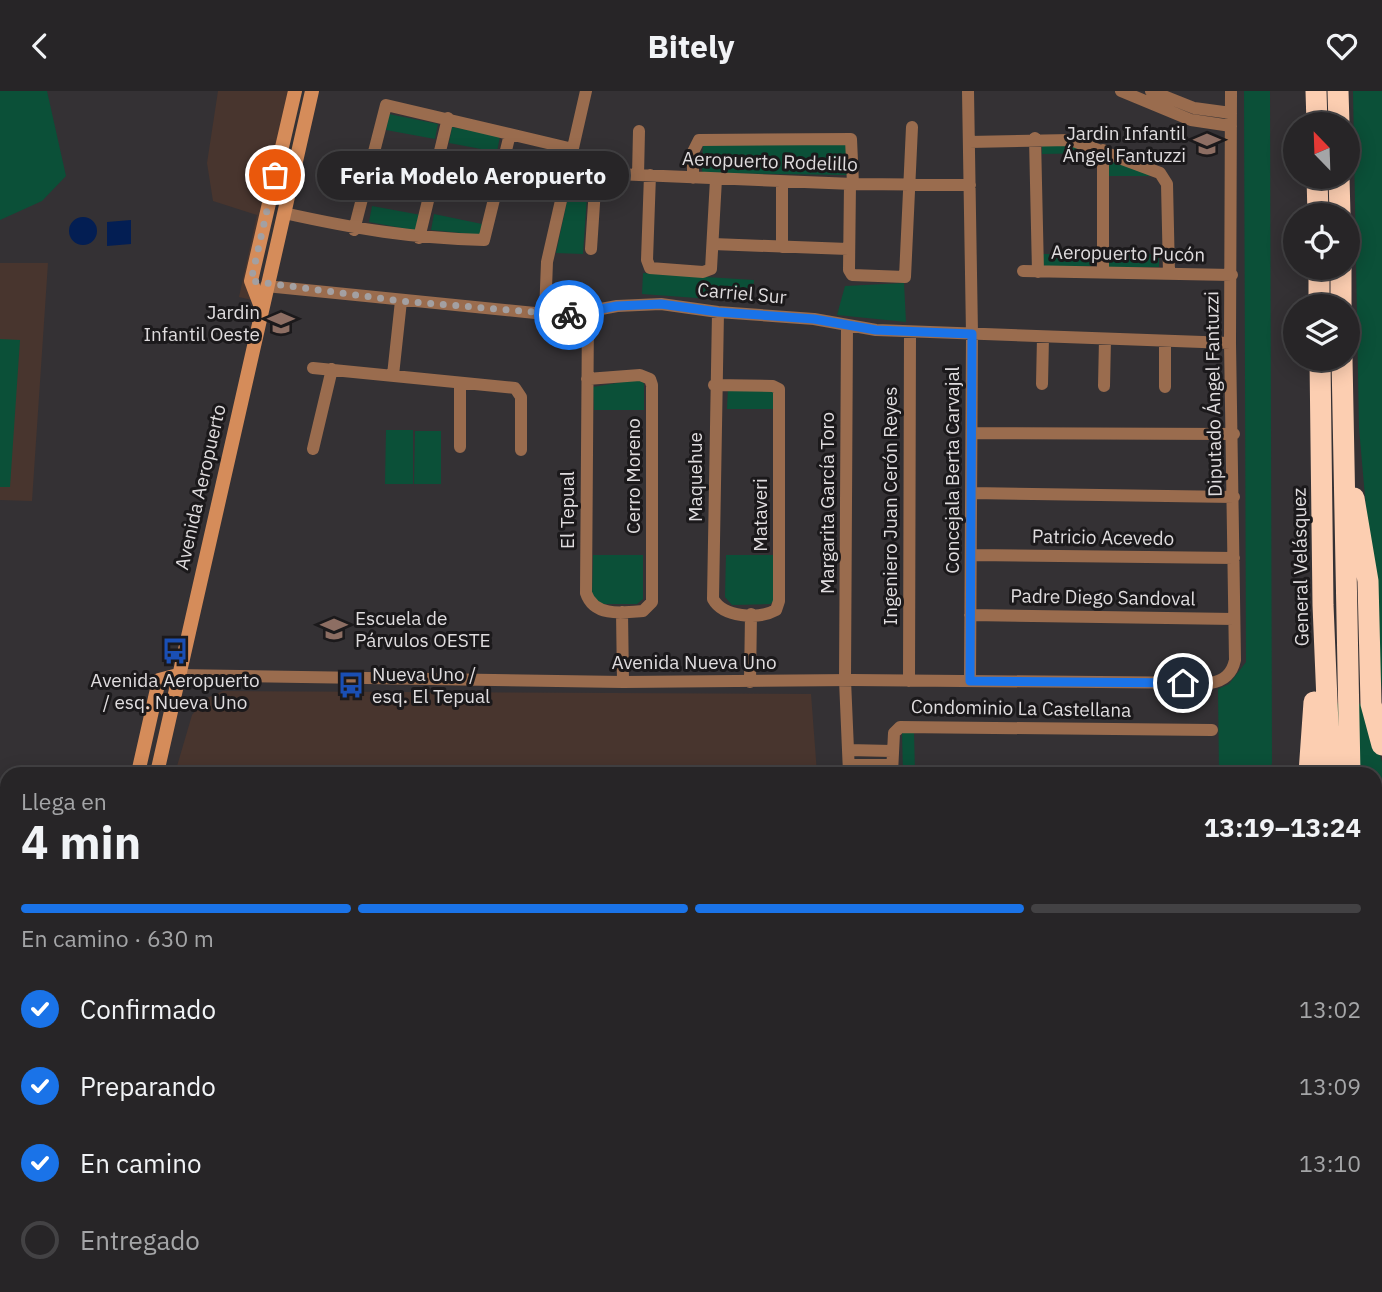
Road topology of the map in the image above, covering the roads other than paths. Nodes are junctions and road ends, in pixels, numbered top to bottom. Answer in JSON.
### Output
{"nodes":[{"id":1,"x":295,"y":91,"type":"edge"},
{"id":2,"x":312,"y":91,"type":"edge"},
{"id":3,"x":586,"y":91,"type":"edge"},
{"id":4,"x":968,"y":91,"type":"edge"},
{"id":5,"x":1121,"y":91,"type":"edge"},
{"id":6,"x":1151,"y":91,"type":"edge"},
{"id":7,"x":1231,"y":91,"type":"edge"},
{"id":8,"x":1316,"y":91,"type":"edge"},
{"id":9,"x":1338,"y":91,"type":"edge"},
{"id":10,"x":1139,"y":94,"type":"edge"},
{"id":11,"x":1317,"y":112,"type":"edge"},
{"id":12,"x":1339,"y":112,"type":"edge"},
{"id":13,"x":448,"y":118,"type":"junction"},
{"id":14,"x":1231,"y":119,"type":"junction"},
{"id":15,"x":912,"y":127,"type":"dead end"},
{"id":16,"x":639,"y":131,"type":"dead end"},
{"id":17,"x":510,"y":134,"type":"junction"},
{"id":18,"x":1035,"y":138,"type":"junction"},
{"id":19,"x":969,"y":142,"type":"junction"},
{"id":20,"x":573,"y":149,"type":"junction"},
{"id":21,"x":1103,"y":150,"type":"junction"},
{"id":22,"x":568,"y":172,"type":"junction"},
{"id":23,"x":596,"y":173,"type":"junction"},
{"id":24,"x":644,"y":175,"type":"junction"},
{"id":25,"x":693,"y":178,"type":"junction"},
{"id":26,"x":716,"y":179,"type":"junction"},
{"id":27,"x":782,"y":181,"type":"junction"},
{"id":28,"x":852,"y":184,"type":"junction"},
{"id":29,"x":910,"y":184,"type":"junction"},
{"id":30,"x":970,"y":184,"type":"junction"},
{"id":31,"x":284,"y":213,"type":"junction"},
{"id":32,"x":354,"y":230,"type":"junction"},
{"id":33,"x":419,"y":238,"type":"junction"},
{"id":34,"x":713,"y":244,"type":"junction"},
{"id":35,"x":782,"y":247,"type":"junction"},
{"id":36,"x":591,"y":249,"type":"dead end"},
{"id":37,"x":848,"y":249,"type":"junction"},
{"id":38,"x":1023,"y":271,"type":"dead end"},
{"id":39,"x":1038,"y":272,"type":"junction"},
{"id":40,"x":1103,"y":272,"type":"junction"},
{"id":41,"x":1169,"y":273,"type":"junction"},
{"id":42,"x":1232,"y":275,"type":"junction"},
{"id":43,"x":251,"y":281,"type":"junction"},
{"id":44,"x":266,"y":285,"type":"junction"},
{"id":45,"x":401,"y":301,"type":"junction"},
{"id":46,"x":261,"y":308,"type":"junction"},
{"id":47,"x":588,"y":312,"type":"junction"},
{"id":48,"x":718,"y":312,"type":"junction"},
{"id":49,"x":545,"y":314,"type":"junction"},
{"id":50,"x":847,"y":325,"type":"junction"},
{"id":51,"x":910,"y":332,"type":"junction"},
{"id":52,"x":972,"y":334,"type":"junction"},
{"id":53,"x":1043,"y":337,"type":"junction"},
{"id":54,"x":1105,"y":339,"type":"junction"},
{"id":55,"x":1165,"y":341,"type":"junction"},
{"id":56,"x":1230,"y":344,"type":"junction"},
{"id":57,"x":313,"y":368,"type":"dead end"},
{"id":58,"x":332,"y":369,"type":"junction"},
{"id":59,"x":1320,"y":371,"type":"edge"},
{"id":60,"x":1342,"y":371,"type":"edge"},
{"id":61,"x":393,"y":375,"type":"junction"},
{"id":62,"x":587,"y":379,"type":"junction"},
{"id":63,"x":460,"y":383,"type":"junction"},
{"id":64,"x":1042,"y":384,"type":"dead end"},
{"id":65,"x":714,"y":385,"type":"junction"},
{"id":66,"x":1104,"y":386,"type":"dead end"},
{"id":67,"x":1165,"y":387,"type":"dead end"},
{"id":68,"x":1343,"y":419,"type":"junction"},
{"id":69,"x":972,"y":433,"type":"junction"},
{"id":70,"x":1234,"y":434,"type":"junction"},
{"id":71,"x":460,"y":447,"type":"dead end"},
{"id":72,"x":313,"y":449,"type":"dead end"},
{"id":73,"x":521,"y":450,"type":"dead end"},
{"id":74,"x":971,"y":493,"type":"junction"},
{"id":75,"x":1234,"y":497,"type":"junction"},
{"id":76,"x":971,"y":555,"type":"junction"},
{"id":77,"x":1234,"y":558,"type":"junction"},
{"id":78,"x":1323,"y":605,"type":"junction"},
{"id":79,"x":622,"y":612,"type":"junction"},
{"id":80,"x":751,"y":614,"type":"junction"},
{"id":81,"x":971,"y":615,"type":"junction"},
{"id":82,"x":1234,"y":618,"type":"junction"},
{"id":83,"x":178,"y":675,"type":"junction"},
{"id":84,"x":845,"y":680,"type":"junction"},
{"id":85,"x":908,"y":681,"type":"junction"},
{"id":86,"x":970,"y":681,"type":"junction"},
{"id":87,"x":623,"y":682,"type":"junction"},
{"id":88,"x":750,"y":683,"type":"junction"},
{"id":89,"x":1210,"y":683,"type":"joint"},
{"id":90,"x":1212,"y":730,"type":"dead end"},
{"id":91,"x":1382,"y":745,"type":"edge"},
{"id":92,"x":848,"y":750,"type":"junction"},
{"id":93,"x":892,"y":751,"type":"junction"},
{"id":94,"x":139,"y":767,"type":"edge"},
{"id":95,"x":158,"y":767,"type":"edge"},
{"id":96,"x":849,"y":767,"type":"edge"},
{"id":97,"x":892,"y":767,"type":"edge"},
{"id":98,"x":1309,"y":767,"type":"edge"},
{"id":99,"x":1330,"y":767,"type":"edge"},
{"id":100,"x":1350,"y":767,"type":"edge"}],
"edges":[{"from":1,"to":43,"type":"street"},
{"from":2,"to":31,"type":"street","name":"Avenida Aeropuerto"},
{"from":3,"to":20,"type":"street"},
{"from":4,"to":19,"type":"street","name":"Concejala Berta Carvajal"},
{"from":5,"to":10,"type":"street"},
{"from":6,"to":14,"type":"street"},
{"from":7,"to":14,"type":"street","name":"Diputado Ángel Fantuzzi"},
{"from":8,"to":11,"type":"highway"},
{"from":9,"to":12,"type":"highway"},
{"from":10,"to":14,"type":"street"},
{"from":13,"to":17,"type":"street"},
{"from":13,"to":32,"type":"street"},
{"from":13,"to":33,"type":"street"},
{"from":14,"to":42,"type":"street","name":"Diputado Ángel Fantuzzi"},
{"from":15,"to":29,"type":"street"},
{"from":16,"to":24,"type":"street"},
{"from":17,"to":20,"type":"street"},
{"from":17,"to":33,"type":"street"},
{"from":18,"to":19,"type":"street"},
{"from":18,"to":21,"type":"street"},
{"from":18,"to":39,"type":"street"},
{"from":19,"to":30,"type":"street","name":"Concejala Berta Carvajal"},
{"from":20,"to":22,"type":"street"},
{"from":21,"to":40,"type":"street"},
{"from":21,"to":41,"type":"street"},
{"from":22,"to":23,"type":"street","name":"Aeropuerto Rodelillo"},
{"from":22,"to":49,"type":"street"},
{"from":23,"to":24,"type":"street","name":"Aeropuerto Rodelillo"},
{"from":23,"to":36,"type":"street"},
{"from":24,"to":25,"type":"street","name":"Aeropuerto Rodelillo"},
{"from":24,"to":34,"type":"street"},
{"from":25,"to":26,"type":"street","name":"Aeropuerto Rodelillo"},
{"from":25,"to":28,"type":"street"},
{"from":26,"to":27,"type":"street","name":"Aeropuerto Rodelillo"},
{"from":26,"to":34,"type":"street"},
{"from":27,"to":28,"type":"street","name":"Aeropuerto Rodelillo"},
{"from":27,"to":35,"type":"street"},
{"from":28,"to":29,"type":"street","name":"Aeropuerto Rodelillo"},
{"from":28,"to":37,"type":"street"},
{"from":29,"to":30,"type":"street","name":"Aeropuerto Rodelillo"},
{"from":29,"to":37,"type":"street"},
{"from":30,"to":52,"type":"street","name":"Concejala Berta Carvajal"},
{"from":31,"to":32,"type":"street"},
{"from":31,"to":44,"type":"street","name":"Avenida Aeropuerto"},
{"from":32,"to":33,"type":"street"},
{"from":34,"to":35,"type":"street"},
{"from":35,"to":37,"type":"street"},
{"from":38,"to":39,"type":"street","name":"Aeropuerto Pucón"},
{"from":39,"to":40,"type":"street","name":"Aeropuerto Pucón"},
{"from":40,"to":41,"type":"street","name":"Aeropuerto Pucón"},
{"from":41,"to":42,"type":"street","name":"Aeropuerto Pucón"},
{"from":42,"to":56,"type":"street","name":"Diputado Ángel Fantuzzi"},
{"from":43,"to":44,"type":"street","name":"Carriel Sur"},
{"from":43,"to":46,"type":"street"},
{"from":44,"to":45,"type":"street","name":"Carriel Sur"},
{"from":44,"to":46,"type":"street","name":"Avenida Aeropuerto"},
{"from":45,"to":49,"type":"street","name":"Carriel Sur"},
{"from":45,"to":61,"type":"street"},
{"from":46,"to":83,"type":"street","name":"Avenida Aeropuerto"},
{"from":47,"to":48,"type":"street","name":"Carriel Sur"},
{"from":47,"to":49,"type":"street","name":"Carriel Sur"},
{"from":47,"to":62,"type":"street","name":"El Tepual"},
{"from":48,"to":50,"type":"street","name":"Carriel Sur"},
{"from":48,"to":65,"type":"street","name":"Maquehue"},
{"from":50,"to":51,"type":"street","name":"Carriel Sur"},
{"from":50,"to":84,"type":"street","name":"Margarita García Toro"},
{"from":51,"to":52,"type":"street","name":"Carriel Sur"},
{"from":51,"to":85,"type":"street","name":"Ingeniero Juan Cerón Reyes"},
{"from":52,"to":53,"type":"street","name":"Carriel Sur"},
{"from":52,"to":69,"type":"street","name":"Concejala Berta Carvajal"},
{"from":53,"to":54,"type":"street","name":"Carriel Sur"},
{"from":53,"to":64,"type":"street"},
{"from":54,"to":55,"type":"street","name":"Carriel Sur"},
{"from":54,"to":66,"type":"street"},
{"from":55,"to":56,"type":"street","name":"Carriel Sur"},
{"from":55,"to":67,"type":"street"},
{"from":56,"to":70,"type":"street","name":"Diputado Ángel Fantuzzi"},
{"from":57,"to":58,"type":"street"},
{"from":58,"to":61,"type":"street"},
{"from":58,"to":72,"type":"street"},
{"from":59,"to":78,"type":"highway","name":"General Velásquez"},
{"from":60,"to":68,"type":"highway"},
{"from":61,"to":63,"type":"street"},
{"from":62,"to":79,"type":"street","name":"El Tepual"},
{"from":62,"to":79,"type":"street","name":"Cerro Moreno"},
{"from":63,"to":71,"type":"street"},
{"from":63,"to":73,"type":"street"},
{"from":65,"to":80,"type":"street","name":"Maquehue"},
{"from":65,"to":80,"type":"street","name":"Mataveri"},
{"from":68,"to":91,"type":"highway"},
{"from":68,"to":100,"type":"highway"},
{"from":69,"to":70,"type":"street"},
{"from":69,"to":74,"type":"street","name":"Concejala Berta Carvajal"},
{"from":70,"to":75,"type":"street","name":"Diputado Ángel Fantuzzi"},
{"from":74,"to":75,"type":"street"},
{"from":74,"to":76,"type":"street","name":"Concejala Berta Carvajal"},
{"from":75,"to":77,"type":"street","name":"Diputado Ángel Fantuzzi"},
{"from":76,"to":77,"type":"street","name":"Patricio Acevedo"},
{"from":76,"to":81,"type":"street","name":"Concejala Berta Carvajal"},
{"from":77,"to":82,"type":"street","name":"Diputado Ángel Fantuzzi"},
{"from":78,"to":98,"type":"highway"},
{"from":78,"to":99,"type":"highway","name":"General Velásquez"},
{"from":79,"to":87,"type":"street"},
{"from":80,"to":88,"type":"street"},
{"from":81,"to":82,"type":"street","name":"Padre Diego Sandoval"},
{"from":81,"to":86,"type":"street","name":"Concejala Berta Carvajal"},
{"from":82,"to":89,"type":"street","name":"Diputado Ángel Fantuzzi"},
{"from":83,"to":87,"type":"street","name":"Avenida Nueva Uno"},
{"from":83,"to":94,"type":"street"},
{"from":83,"to":95,"type":"street","name":"Avenida Aeropuerto"},
{"from":84,"to":85,"type":"street","name":"Avenida Nueva Uno"},
{"from":84,"to":88,"type":"street","name":"Avenida Nueva Uno"},
{"from":84,"to":92,"type":"street","name":"Margarita García Toro"},
{"from":85,"to":86,"type":"street","name":"Avenida Nueva Uno"},
{"from":86,"to":89,"type":"street","name":"Avenida Nueva Uno"},
{"from":87,"to":88,"type":"street","name":"Avenida Nueva Uno"},
{"from":90,"to":93,"type":"street","name":"Condominio La Castellana"},
{"from":92,"to":93,"type":"street"},
{"from":92,"to":96,"type":"street","name":"Margarita García Toro"},
{"from":93,"to":97,"type":"street"}]}
